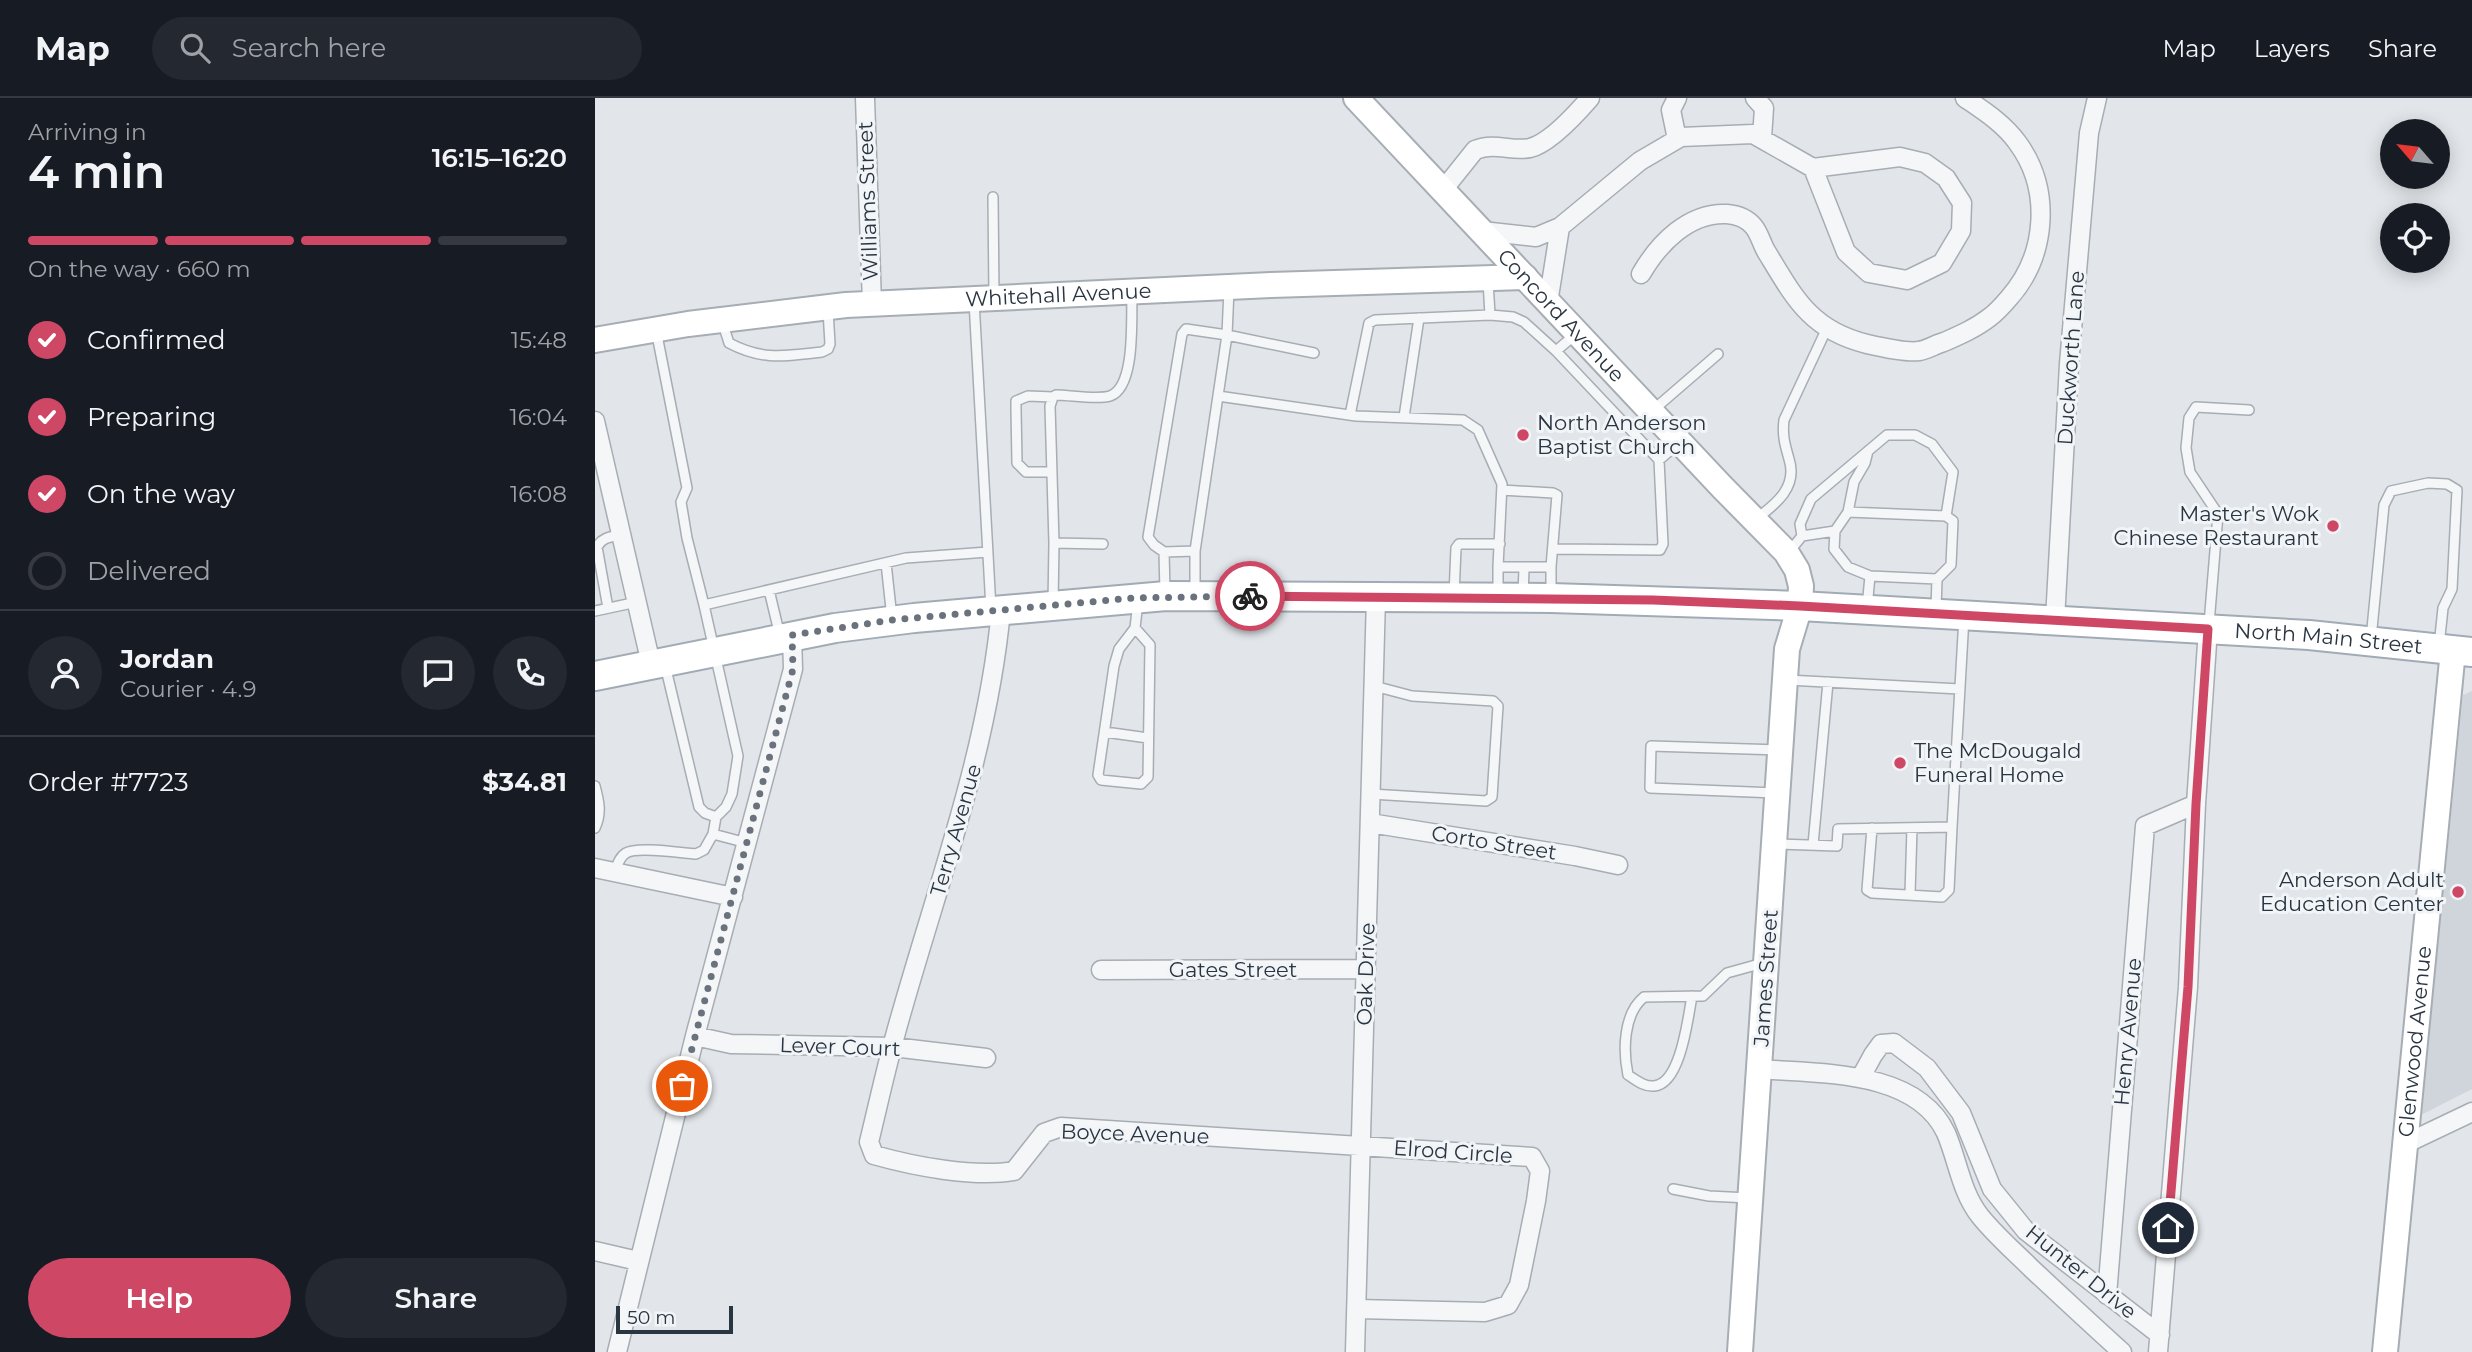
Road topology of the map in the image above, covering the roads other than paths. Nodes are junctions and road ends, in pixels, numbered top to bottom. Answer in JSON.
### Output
{"nodes":[{"id":1,"x":865,"y":98,"type":"edge"},
{"id":2,"x":1356,"y":98,"type":"edge"},
{"id":3,"x":1590,"y":98,"type":"edge"},
{"id":4,"x":1677,"y":98,"type":"edge"},
{"id":5,"x":1755,"y":98,"type":"edge"},
{"id":6,"x":1965,"y":98,"type":"edge"},
{"id":7,"x":2097,"y":98,"type":"edge"},
{"id":8,"x":1762,"y":138,"type":"junction"},
{"id":9,"x":1677,"y":139,"type":"junction"},
{"id":10,"x":1814,"y":168,"type":"junction"},
{"id":11,"x":1443,"y":190,"type":"junction"},
{"id":12,"x":993,"y":197,"type":"dead end"},
{"id":13,"x":1560,"y":227,"type":"junction"},
{"id":14,"x":1482,"y":231,"type":"junction"},
{"id":15,"x":1641,"y":274,"type":"dead end"},
{"id":16,"x":1525,"y":277,"type":"junction"},
{"id":17,"x":1487,"y":278,"type":"junction"},
{"id":18,"x":1229,"y":287,"type":"junction"},
{"id":19,"x":1132,"y":292,"type":"junction"},
{"id":20,"x":984,"y":298,"type":"junction"},
{"id":21,"x":1548,"y":303,"type":"junction"},
{"id":22,"x":872,"y":304,"type":"junction"},
{"id":23,"x":828,"y":306,"type":"junction"},
{"id":24,"x":1490,"y":315,"type":"junction"},
{"id":25,"x":1419,"y":318,"type":"junction"},
{"id":26,"x":721,"y":320,"type":"junction"},
{"id":27,"x":1827,"y":328,"type":"junction"},
{"id":28,"x":656,"y":329,"type":"junction"},
{"id":29,"x":1577,"y":332,"type":"junction"},
{"id":30,"x":1227,"y":335,"type":"junction"},
{"id":31,"x":595,"y":340,"type":"edge"},
{"id":32,"x":1556,"y":351,"type":"junction"},
{"id":33,"x":1314,"y":354,"type":"dead end"},
{"id":34,"x":1718,"y":354,"type":"dead end"},
{"id":35,"x":1218,"y":396,"type":"junction"},
{"id":36,"x":1053,"y":397,"type":"junction"},
{"id":37,"x":2249,"y":410,"type":"dead end"},
{"id":38,"x":1651,"y":412,"type":"junction"},
{"id":39,"x":1350,"y":415,"type":"junction"},
{"id":40,"x":1404,"y":417,"type":"junction"},
{"id":41,"x":595,"y":421,"type":"edge"},
{"id":42,"x":1680,"y":443,"type":"junction"},
{"id":43,"x":1868,"y":451,"type":"junction"},
{"id":44,"x":1659,"y":460,"type":"junction"},
{"id":45,"x":1051,"y":472,"type":"junction"},
{"id":46,"x":1502,"y":490,"type":"junction"},
{"id":47,"x":1848,"y":512,"type":"junction"},
{"id":48,"x":1946,"y":516,"type":"junction"},
{"id":49,"x":1755,"y":520,"type":"junction"},
{"id":50,"x":1835,"y":531,"type":"junction"},
{"id":51,"x":621,"y":535,"type":"junction"},
{"id":52,"x":1054,"y":543,"type":"junction"},
{"id":53,"x":1103,"y":544,"type":"dead end"},
{"id":54,"x":1500,"y":544,"type":"junction"},
{"id":55,"x":1795,"y":545,"type":"junction"},
{"id":56,"x":1554,"y":549,"type":"junction"},
{"id":57,"x":1195,"y":551,"type":"junction"},
{"id":58,"x":988,"y":552,"type":"junction"},
{"id":59,"x":1164,"y":552,"type":"junction"},
{"id":60,"x":886,"y":563,"type":"junction"},
{"id":61,"x":1499,"y":567,"type":"junction"},
{"id":62,"x":1551,"y":567,"type":"junction"},
{"id":63,"x":1524,"y":569,"type":"junction"},
{"id":64,"x":1870,"y":576,"type":"junction"},
{"id":65,"x":1937,"y":579,"type":"junction"},
{"id":66,"x":769,"y":590,"type":"junction"},
{"id":67,"x":1195,"y":596,"type":"junction"},
{"id":68,"x":1152,"y":597,"type":"junction"},
{"id":69,"x":1376,"y":597,"type":"junction"},
{"id":70,"x":1454,"y":597,"type":"junction"},
{"id":71,"x":1510,"y":598,"type":"junction"},
{"id":72,"x":1551,"y":598,"type":"junction"},
{"id":73,"x":637,"y":602,"type":"junction"},
{"id":74,"x":704,"y":605,"type":"junction"},
{"id":75,"x":1053,"y":606,"type":"junction"},
{"id":76,"x":1800,"y":606,"type":"junction"},
{"id":77,"x":608,"y":608,"type":"junction"},
{"id":78,"x":996,"y":610,"type":"junction"},
{"id":79,"x":1867,"y":610,"type":"junction"},
{"id":80,"x":595,"y":611,"type":"edge"},
{"id":81,"x":1936,"y":613,"type":"junction"},
{"id":82,"x":1965,"y":615,"type":"junction"},
{"id":83,"x":892,"y":620,"type":"junction"},
{"id":84,"x":2055,"y":620,"type":"junction"},
{"id":85,"x":1135,"y":628,"type":"junction"},
{"id":86,"x":2208,"y":629,"type":"junction"},
{"id":87,"x":786,"y":636,"type":"junction"},
{"id":88,"x":2371,"y":641,"type":"junction"},
{"id":89,"x":2455,"y":650,"type":"edge"},
{"id":90,"x":713,"y":651,"type":"junction"},
{"id":91,"x":658,"y":662,"type":"junction"},
{"id":92,"x":595,"y":676,"type":"edge"},
{"id":93,"x":1786,"y":680,"type":"junction"},
{"id":94,"x":1828,"y":682,"type":"junction"},
{"id":95,"x":1374,"y":686,"type":"junction"},
{"id":96,"x":1960,"y":689,"type":"junction"},
{"id":97,"x":1105,"y":732,"type":"junction"},
{"id":98,"x":1148,"y":738,"type":"junction"},
{"id":99,"x":1781,"y":750,"type":"junction"},
{"id":100,"x":595,"y":786,"type":"edge"},
{"id":101,"x":1778,"y":793,"type":"junction"},
{"id":102,"x":1371,"y":794,"type":"junction"},
{"id":103,"x":2196,"y":804,"type":"junction"},
{"id":104,"x":716,"y":817,"type":"junction"},
{"id":105,"x":1370,"y":823,"type":"junction"},
{"id":106,"x":1952,"y":827,"type":"junction"},
{"id":107,"x":595,"y":828,"type":"edge"},
{"id":108,"x":1871,"y":828,"type":"junction"},
{"id":109,"x":1912,"y":828,"type":"junction"},
{"id":110,"x":713,"y":834,"type":"junction"},
{"id":111,"x":747,"y":843,"type":"junction"},
{"id":112,"x":1775,"y":844,"type":"junction"},
{"id":113,"x":1813,"y":845,"type":"junction"},
{"id":114,"x":1618,"y":865,"type":"dead end"},
{"id":115,"x":595,"y":869,"type":"edge"},
{"id":116,"x":614,"y":873,"type":"junction"},
{"id":117,"x":1910,"y":894,"type":"junction"},
{"id":118,"x":733,"y":897,"type":"junction"},
{"id":119,"x":1768,"y":962,"type":"junction"},
{"id":120,"x":1366,"y":969,"type":"junction"},
{"id":121,"x":1101,"y":970,"type":"dead end"},
{"id":122,"x":1692,"y":996,"type":"junction"},
{"id":123,"x":695,"y":1036,"type":"junction"},
{"id":124,"x":893,"y":1047,"type":"junction"},
{"id":125,"x":986,"y":1058,"type":"dead end"},
{"id":126,"x":1759,"y":1069,"type":"junction"},
{"id":127,"x":1861,"y":1077,"type":"junction"},
{"id":128,"x":2472,"y":1112,"type":"edge"},
{"id":129,"x":2405,"y":1144,"type":"junction"},
{"id":130,"x":1361,"y":1146,"type":"junction"},
{"id":131,"x":1673,"y":1189,"type":"dead end"},
{"id":132,"x":1750,"y":1198,"type":"junction"},
{"id":133,"x":595,"y":1251,"type":"edge"},
{"id":134,"x":638,"y":1261,"type":"junction"},
{"id":135,"x":2107,"y":1294,"type":"junction"},
{"id":136,"x":1357,"y":1310,"type":"junction"},
{"id":137,"x":2159,"y":1344,"type":"edge"},
{"id":138,"x":617,"y":1352,"type":"edge"},
{"id":139,"x":1355,"y":1352,"type":"edge"},
{"id":140,"x":1740,"y":1352,"type":"edge"},
{"id":141,"x":2122,"y":1352,"type":"edge"},
{"id":142,"x":2385,"y":1352,"type":"edge"}],
"edges":[{"from":1,"to":22,"type":"street","name":"Williams Street"},
{"from":2,"to":11,"type":"street","name":"Concord Avenue"},
{"from":3,"to":11,"type":"street"},
{"from":4,"to":9,"type":"street"},
{"from":5,"to":8,"type":"street"},
{"from":6,"to":27,"type":"street"},
{"from":7,"to":84,"type":"street","name":"Duckworth Lane"},
{"from":8,"to":9,"type":"street"},
{"from":8,"to":10,"type":"street"},
{"from":9,"to":13,"type":"street"},
{"from":10,"to":10,"type":"street"},
{"from":11,"to":14,"type":"street","name":"Concord Avenue"},
{"from":12,"to":20,"type":"lane"},
{"from":13,"to":14,"type":"street"},
{"from":13,"to":21,"type":"street"},
{"from":14,"to":16,"type":"street","name":"Concord Avenue"},
{"from":15,"to":27,"type":"street"},
{"from":16,"to":17,"type":"street","name":"Whitehall Avenue"},
{"from":16,"to":21,"type":"street","name":"Concord Avenue"},
{"from":17,"to":18,"type":"street","name":"Whitehall Avenue"},
{"from":17,"to":24,"type":"lane"},
{"from":18,"to":19,"type":"street","name":"Whitehall Avenue"},
{"from":18,"to":30,"type":"lane"},
{"from":19,"to":20,"type":"street","name":"Whitehall Avenue"},
{"from":19,"to":36,"type":"lane"},
{"from":20,"to":22,"type":"street","name":"Whitehall Avenue"},
{"from":20,"to":58,"type":"lane"},
{"from":21,"to":29,"type":"street","name":"Concord Avenue"},
{"from":22,"to":23,"type":"street","name":"Whitehall Avenue"},
{"from":23,"to":26,"type":"street","name":"Whitehall Avenue"},
{"from":23,"to":26,"type":"lane"},
{"from":24,"to":25,"type":"lane"},
{"from":24,"to":32,"type":"lane"},
{"from":25,"to":39,"type":"lane"},
{"from":25,"to":40,"type":"lane"},
{"from":26,"to":28,"type":"street","name":"Whitehall Avenue"},
{"from":27,"to":49,"type":"lane"},
{"from":28,"to":31,"type":"street","name":"Whitehall Avenue"},
{"from":28,"to":74,"type":"lane"},
{"from":29,"to":32,"type":"lane"},
{"from":29,"to":38,"type":"street","name":"Concord Avenue"},
{"from":30,"to":33,"type":"lane"},
{"from":30,"to":35,"type":"lane"},
{"from":30,"to":59,"type":"lane"},
{"from":32,"to":44,"type":"lane"},
{"from":34,"to":38,"type":"lane"},
{"from":35,"to":39,"type":"lane"},
{"from":35,"to":57,"type":"lane"},
{"from":36,"to":45,"type":"lane"},
{"from":36,"to":45,"type":"lane"},
{"from":37,"to":86,"type":"lane"},
{"from":38,"to":42,"type":"street","name":"Concord Avenue"},
{"from":39,"to":40,"type":"lane"},
{"from":40,"to":46,"type":"lane"},
{"from":41,"to":51,"type":"street"},
{"from":42,"to":44,"type":"lane"},
{"from":42,"to":49,"type":"street","name":"Concord Avenue"},
{"from":43,"to":47,"type":"lane"},
{"from":43,"to":48,"type":"lane"},
{"from":43,"to":55,"type":"lane"},
{"from":44,"to":56,"type":"lane"},
{"from":45,"to":52,"type":"lane"},
{"from":46,"to":54,"type":"lane"},
{"from":46,"to":56,"type":"lane"},
{"from":47,"to":48,"type":"lane"},
{"from":47,"to":50,"type":"lane"},
{"from":48,"to":65,"type":"lane"},
{"from":49,"to":55,"type":"street","name":"Concord Avenue"},
{"from":50,"to":55,"type":"lane"},
{"from":50,"to":64,"type":"lane"},
{"from":51,"to":73,"type":"street"},
{"from":51,"to":77,"type":"lane"},
{"from":52,"to":53,"type":"lane"},
{"from":52,"to":75,"type":"lane"},
{"from":54,"to":61,"type":"lane"},
{"from":54,"to":70,"type":"lane"},
{"from":55,"to":76,"type":"street","name":"Concord Avenue"},
{"from":56,"to":62,"type":"lane"},
{"from":57,"to":59,"type":"lane"},
{"from":57,"to":67,"type":"lane"},
{"from":58,"to":60,"type":"lane"},
{"from":58,"to":78,"type":"lane"},
{"from":59,"to":68,"type":"lane"},
{"from":60,"to":66,"type":"lane"},
{"from":60,"to":83,"type":"lane"},
{"from":61,"to":63,"type":"lane"},
{"from":61,"to":71,"type":"lane"},
{"from":62,"to":63,"type":"lane"},
{"from":62,"to":72,"type":"lane"},
{"from":63,"to":71,"type":"lane"},
{"from":64,"to":65,"type":"lane"},
{"from":64,"to":79,"type":"lane"},
{"from":65,"to":81,"type":"lane"},
{"from":66,"to":74,"type":"lane"},
{"from":66,"to":87,"type":"lane"},
{"from":67,"to":68,"type":"main road","name":"North Main Street"},
{"from":67,"to":69,"type":"main road","name":"North Main Street"},
{"from":68,"to":75,"type":"main road","name":"North Main Street"},
{"from":68,"to":85,"type":"lane"},
{"from":69,"to":70,"type":"main road","name":"North Main Street"},
{"from":69,"to":95,"type":"street","name":"Oak Drive"},
{"from":70,"to":71,"type":"main road","name":"North Main Street"},
{"from":71,"to":72,"type":"main road","name":"North Main Street"},
{"from":72,"to":76,"type":"main road","name":"North Main Street"},
{"from":73,"to":77,"type":"lane"},
{"from":73,"to":91,"type":"street"},
{"from":74,"to":90,"type":"lane"},
{"from":75,"to":78,"type":"main road","name":"North Main Street"},
{"from":76,"to":79,"type":"main road","name":"North Main Street"},
{"from":76,"to":93,"type":"street","name":"James Street"},
{"from":77,"to":80,"type":"lane"},
{"from":78,"to":83,"type":"main road","name":"North Main Street"},
{"from":78,"to":124,"type":"street","name":"Terry Avenue"},
{"from":79,"to":81,"type":"main road","name":"North Main Street"},
{"from":81,"to":82,"type":"main road","name":"North Main Street"},
{"from":82,"to":84,"type":"main road","name":"North Main Street"},
{"from":82,"to":96,"type":"lane"},
{"from":83,"to":87,"type":"main road","name":"North Main Street"},
{"from":84,"to":86,"type":"main road","name":"North Main Street"},
{"from":85,"to":97,"type":"lane"},
{"from":85,"to":98,"type":"lane"},
{"from":86,"to":88,"type":"main road","name":"North Main Street"},
{"from":86,"to":103,"type":"street"},
{"from":87,"to":90,"type":"main road","name":"North Main Street"},
{"from":87,"to":111,"type":"street"},
{"from":88,"to":89,"type":"main road","name":"North Main Street"},
{"from":88,"to":89,"type":"lane"},
{"from":89,"to":129,"type":"street","name":"Glenwood Avenue"},
{"from":90,"to":91,"type":"main road","name":"North Main Street"},
{"from":90,"to":104,"type":"lane"},
{"from":91,"to":92,"type":"main road","name":"North Main Street"},
{"from":91,"to":104,"type":"lane"},
{"from":93,"to":94,"type":"lane"},
{"from":93,"to":99,"type":"street","name":"James Street"},
{"from":94,"to":96,"type":"lane"},
{"from":94,"to":113,"type":"lane"},
{"from":95,"to":102,"type":"street","name":"Oak Drive"},
{"from":95,"to":102,"type":"lane"},
{"from":96,"to":106,"type":"lane"},
{"from":97,"to":98,"type":"lane"},
{"from":97,"to":98,"type":"lane"},
{"from":99,"to":101,"type":"street","name":"James Street"},
{"from":99,"to":101,"type":"lane"},
{"from":100,"to":107,"type":"lane"},
{"from":101,"to":112,"type":"street","name":"James Street"},
{"from":102,"to":105,"type":"street","name":"Oak Drive"},
{"from":103,"to":135,"type":"street","name":"Henry Avenue"},
{"from":103,"to":137,"type":"street"},
{"from":104,"to":110,"type":"lane"},
{"from":105,"to":114,"type":"street","name":"Corto Street"},
{"from":105,"to":120,"type":"street","name":"Oak Drive"},
{"from":106,"to":109,"type":"lane"},
{"from":106,"to":117,"type":"lane"},
{"from":108,"to":109,"type":"lane"},
{"from":108,"to":113,"type":"lane"},
{"from":108,"to":117,"type":"lane"},
{"from":109,"to":117,"type":"lane"},
{"from":110,"to":111,"type":"lane"},
{"from":110,"to":116,"type":"lane"},
{"from":111,"to":118,"type":"street"},
{"from":112,"to":113,"type":"lane"},
{"from":112,"to":119,"type":"street","name":"James Street"},
{"from":115,"to":116,"type":"street"},
{"from":116,"to":118,"type":"street"},
{"from":118,"to":123,"type":"street"},
{"from":119,"to":122,"type":"lane"},
{"from":119,"to":126,"type":"street","name":"James Street"},
{"from":120,"to":121,"type":"street","name":"Gates Street"},
{"from":120,"to":130,"type":"street","name":"Oak Drive"},
{"from":122,"to":122,"type":"lane"},
{"from":123,"to":124,"type":"street","name":"Lever Court"},
{"from":123,"to":134,"type":"street"},
{"from":124,"to":125,"type":"street","name":"Lever Court"},
{"from":124,"to":130,"type":"street","name":"Boyce Avenue"},
{"from":126,"to":127,"type":"street","name":"Hunter Drive"},
{"from":126,"to":132,"type":"street","name":"James Street"},
{"from":127,"to":135,"type":"street","name":"Hunter Drive"},
{"from":127,"to":141,"type":"street","name":"Hunter Drive"},
{"from":128,"to":129,"type":"street"},
{"from":129,"to":142,"type":"street","name":"Glenwood Avenue"},
{"from":130,"to":136,"type":"street","name":"Oak Drive"},
{"from":130,"to":136,"type":"street","name":"Elrod Circle"},
{"from":131,"to":132,"type":"lane"},
{"from":132,"to":140,"type":"street","name":"James Street"},
{"from":133,"to":134,"type":"street"},
{"from":134,"to":138,"type":"street"},
{"from":135,"to":137,"type":"street","name":"Hunter Drive"},
{"from":136,"to":139,"type":"street","name":"Oak Drive"}]}
